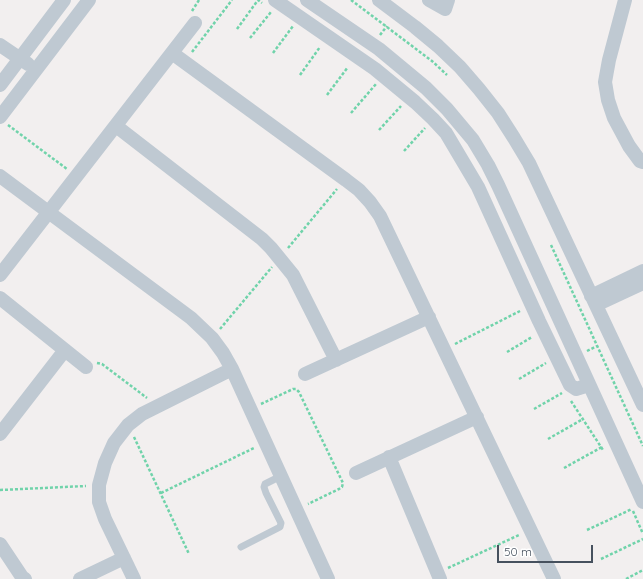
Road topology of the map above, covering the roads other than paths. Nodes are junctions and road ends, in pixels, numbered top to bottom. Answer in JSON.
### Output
{"nodes":[{"id":1,"x":64,"y":0,"type":"edge"},
{"id":2,"x":89,"y":0,"type":"edge"},
{"id":3,"x":307,"y":0,"type":"edge"},
{"id":4,"x":379,"y":0,"type":"edge"},
{"id":5,"x":429,"y":0,"type":"edge"},
{"id":6,"x":448,"y":0,"type":"edge"},
{"id":7,"x":625,"y":0,"type":"edge"},
{"id":8,"x":273,"y":5,"type":"edge"},
{"id":9,"x":195,"y":23,"type":"dead end"},
{"id":10,"x":0,"y":44,"type":"edge"},
{"id":11,"x":172,"y":53,"type":"junction"},
{"id":12,"x":20,"y":58,"type":"junction"},
{"id":13,"x":36,"y":70,"type":"junction"},
{"id":14,"x":0,"y":85,"type":"edge"},
{"id":15,"x":3,"y":120,"type":"edge"},
{"id":16,"x":116,"y":126,"type":"junction"},
{"id":17,"x":643,"y":162,"type":"edge"},
{"id":18,"x":0,"y":176,"type":"edge"},
{"id":19,"x":48,"y":212,"type":"junction"},
{"id":20,"x":643,"y":271,"type":"edge"},
{"id":21,"x":0,"y":275,"type":"edge"},
{"id":22,"x":643,"y":283,"type":"edge"},
{"id":23,"x":0,"y":298,"type":"edge"},
{"id":24,"x":593,"y":300,"type":"junction"},
{"id":25,"x":429,"y":317,"type":"junction"},
{"id":26,"x":64,"y":350,"type":"junction"},
{"id":27,"x":336,"y":360,"type":"junction"},
{"id":28,"x":86,"y":368,"type":"road end"},
{"id":29,"x":232,"y":369,"type":"junction"},
{"id":30,"x":305,"y":374,"type":"dead end"},
{"id":31,"x":589,"y":385,"type":"junction"},
{"id":32,"x":643,"y":405,"type":"edge"},
{"id":33,"x":477,"y":417,"type":"junction"},
{"id":34,"x":0,"y":434,"type":"edge"},
{"id":35,"x":389,"y":457,"type":"junction"},
{"id":36,"x":356,"y":473,"type":"dead end"},
{"id":37,"x":281,"y":476,"type":"junction"},
{"id":38,"x":635,"y":504,"type":"edge"},
{"id":39,"x":0,"y":544,"type":"edge"},
{"id":40,"x":241,"y":547,"type":"dead end"},
{"id":41,"x":124,"y":558,"type":"junction"},
{"id":42,"x":439,"y":576,"type":"edge"},
{"id":43,"x":24,"y":579,"type":"edge"},
{"id":44,"x":80,"y":579,"type":"edge"},
{"id":45,"x":134,"y":579,"type":"edge"},
{"id":46,"x":328,"y":579,"type":"edge"},
{"id":47,"x":554,"y":579,"type":"edge"}],
"edges":[{"from":1,"to":12,"type":"street"},
{"from":2,"to":13,"type":"street"},
{"from":3,"to":31,"type":"street"},
{"from":4,"to":24,"type":"street"},
{"from":5,"to":6,"type":"street"},
{"from":7,"to":17,"type":"street"},
{"from":8,"to":31,"type":"street"},
{"from":9,"to":11,"type":"street"},
{"from":10,"to":12,"type":"street"},
{"from":11,"to":16,"type":"street"},
{"from":11,"to":25,"type":"street"},
{"from":12,"to":13,"type":"street"},
{"from":12,"to":14,"type":"street"},
{"from":13,"to":15,"type":"street"},
{"from":16,"to":19,"type":"street"},
{"from":16,"to":27,"type":"street"},
{"from":18,"to":19,"type":"street"},
{"from":19,"to":21,"type":"street"},
{"from":19,"to":29,"type":"street"},
{"from":20,"to":24,"type":"street"},
{"from":22,"to":24,"type":"street"},
{"from":23,"to":26,"type":"street"},
{"from":24,"to":32,"type":"street"},
{"from":25,"to":27,"type":"street"},
{"from":25,"to":33,"type":"street"},
{"from":26,"to":28,"type":"street"},
{"from":26,"to":34,"type":"street"},
{"from":27,"to":30,"type":"street"},
{"from":29,"to":37,"type":"street"},
{"from":29,"to":41,"type":"street"},
{"from":31,"to":38,"type":"street"},
{"from":33,"to":35,"type":"street"},
{"from":33,"to":47,"type":"street"},
{"from":35,"to":36,"type":"street"},
{"from":35,"to":42,"type":"street"},
{"from":37,"to":40,"type":"lane"},
{"from":37,"to":46,"type":"street"},
{"from":39,"to":43,"type":"street"},
{"from":41,"to":44,"type":"street"},
{"from":41,"to":45,"type":"street"}]}
